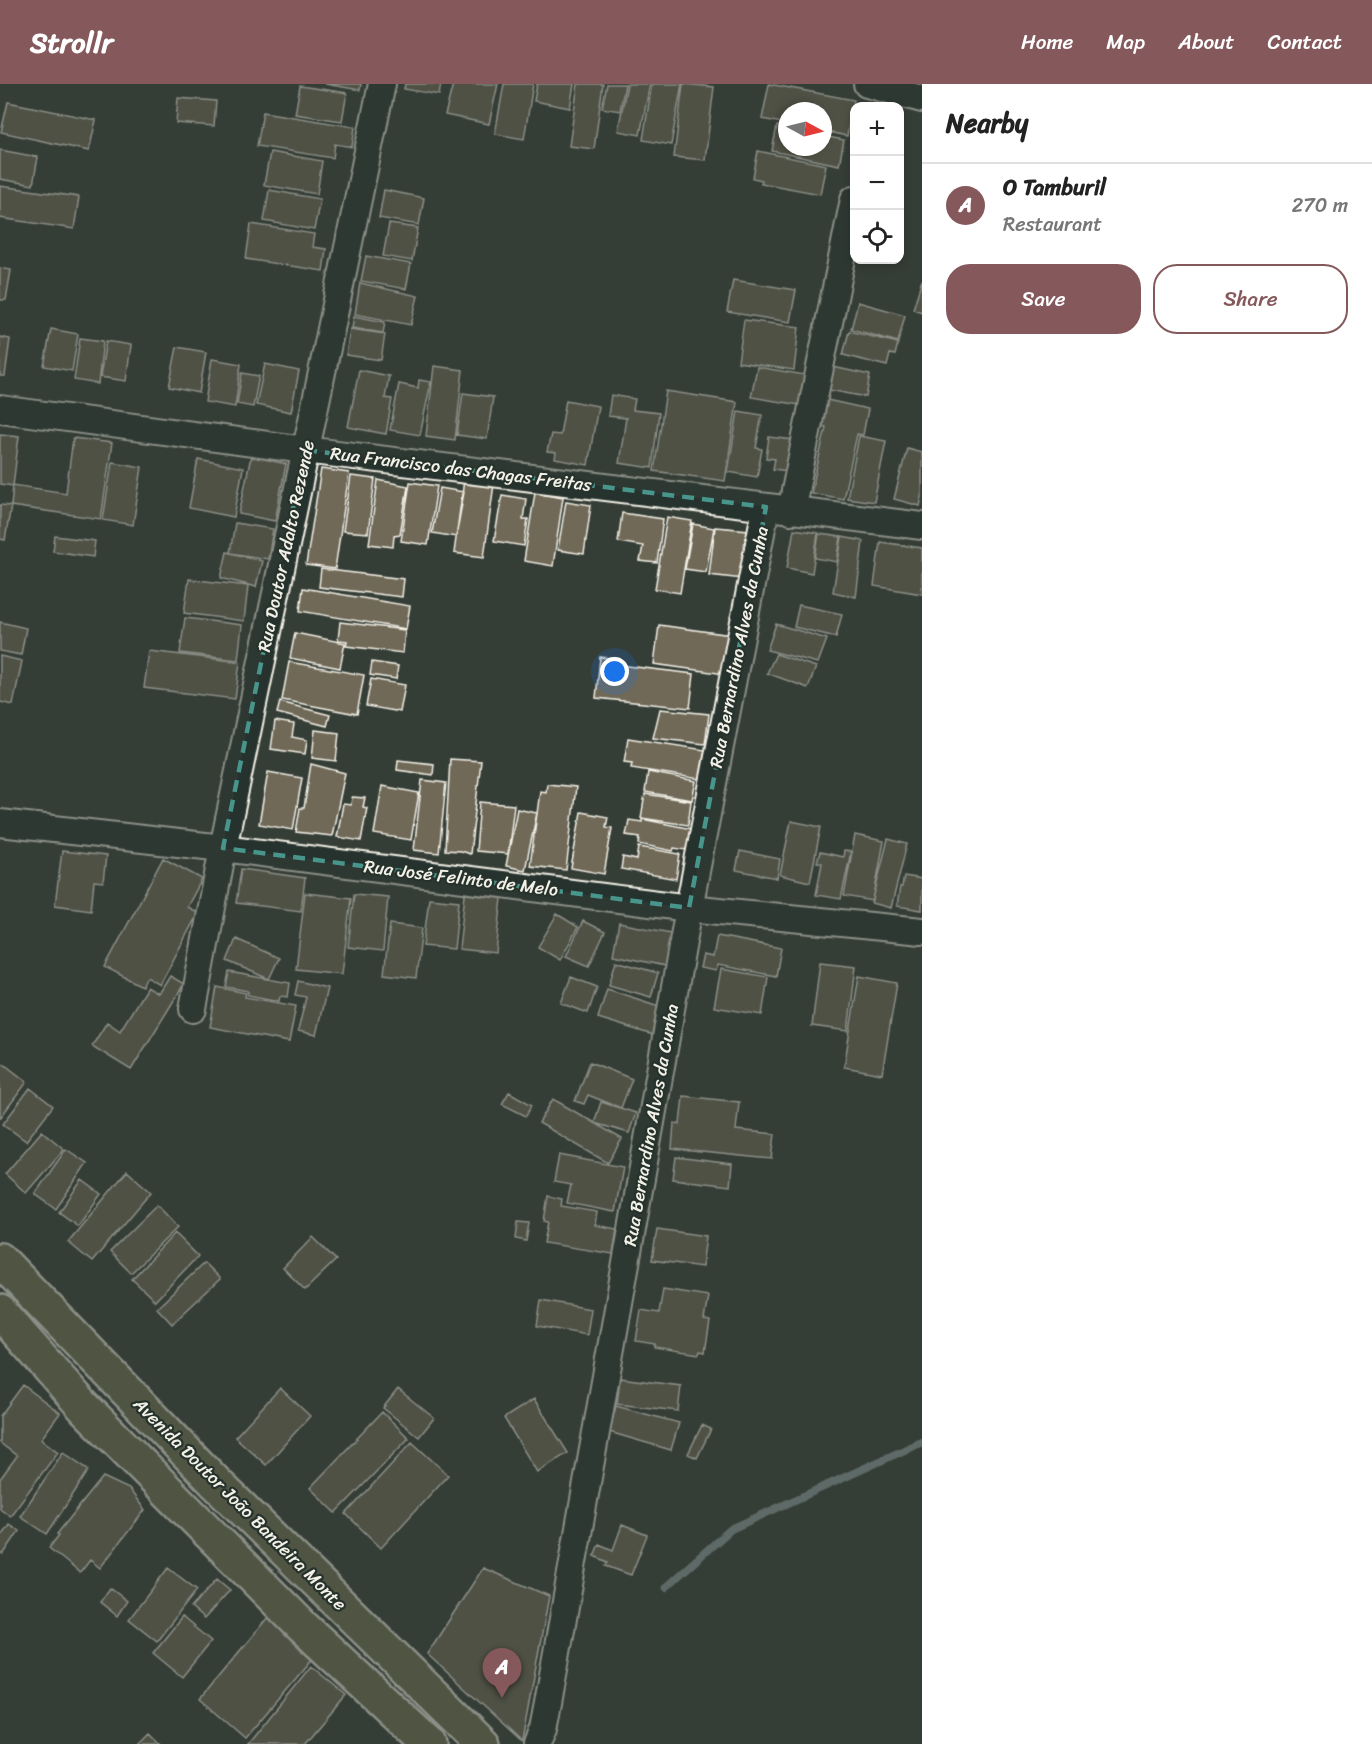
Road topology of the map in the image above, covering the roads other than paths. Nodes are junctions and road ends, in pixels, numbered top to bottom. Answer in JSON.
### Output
{"nodes":[{"id":1,"x":382,"y":84,"type":"edge"},
{"id":2,"x":874,"y":90,"type":"edge"},
{"id":3,"x":922,"y":99,"type":"edge"},
{"id":4,"x":852,"y":210,"type":"edge"},
{"id":5,"x":0,"y":409,"type":"edge"},
{"id":6,"x":305,"y":450,"type":"junction"},
{"id":7,"x":778,"y":509,"type":"junction"},
{"id":8,"x":922,"y":526,"type":"edge"},
{"id":9,"x":0,"y":824,"type":"edge"},
{"id":10,"x":223,"y":848,"type":"junction"},
{"id":11,"x":689,"y":908,"type":"junction"},
{"id":12,"x":922,"y":931,"type":"edge"},
{"id":13,"x":193,"y":1009,"type":"dead end"},
{"id":14,"x":0,"y":1260,"type":"edge"},
{"id":15,"x":0,"y":1312,"type":"edge"},
{"id":16,"x":429,"y":1744,"type":"edge"},
{"id":17,"x":483,"y":1744,"type":"edge"},
{"id":18,"x":537,"y":1744,"type":"edge"}],
"edges":[{"from":1,"to":6,"type":"street","name":"Rua Doutor Adalto Rezende"},
{"from":2,"to":3,"type":"street"},
{"from":4,"to":7,"type":"street","name":"Rua Bernardino Alves da Cunha"},
{"from":5,"to":6,"type":"street","name":"Rua Francisco das Chagas Freitas"},
{"from":6,"to":7,"type":"street","name":"Rua Francisco das Chagas Freitas"},
{"from":6,"to":10,"type":"street","name":"Rua Doutor Adalto Rezende"},
{"from":7,"to":8,"type":"street","name":"Rua Francisco das Chagas Freitas"},
{"from":7,"to":11,"type":"street","name":"Rua Bernardino Alves da Cunha"},
{"from":9,"to":10,"type":"street","name":"Rua José Felinto de Melo"},
{"from":10,"to":11,"type":"street","name":"Rua José Felinto de Melo"},
{"from":10,"to":13,"type":"street","name":"Rua Doutor Adalto Rezende"},
{"from":11,"to":12,"type":"street","name":"Rua José Felinto de Melo"},
{"from":11,"to":18,"type":"street","name":"Rua Bernardino Alves da Cunha"},
{"from":14,"to":17,"type":"main road","name":"Avenida Doutor João Bandeira Monte"},
{"from":15,"to":16,"type":"main road"}]}
